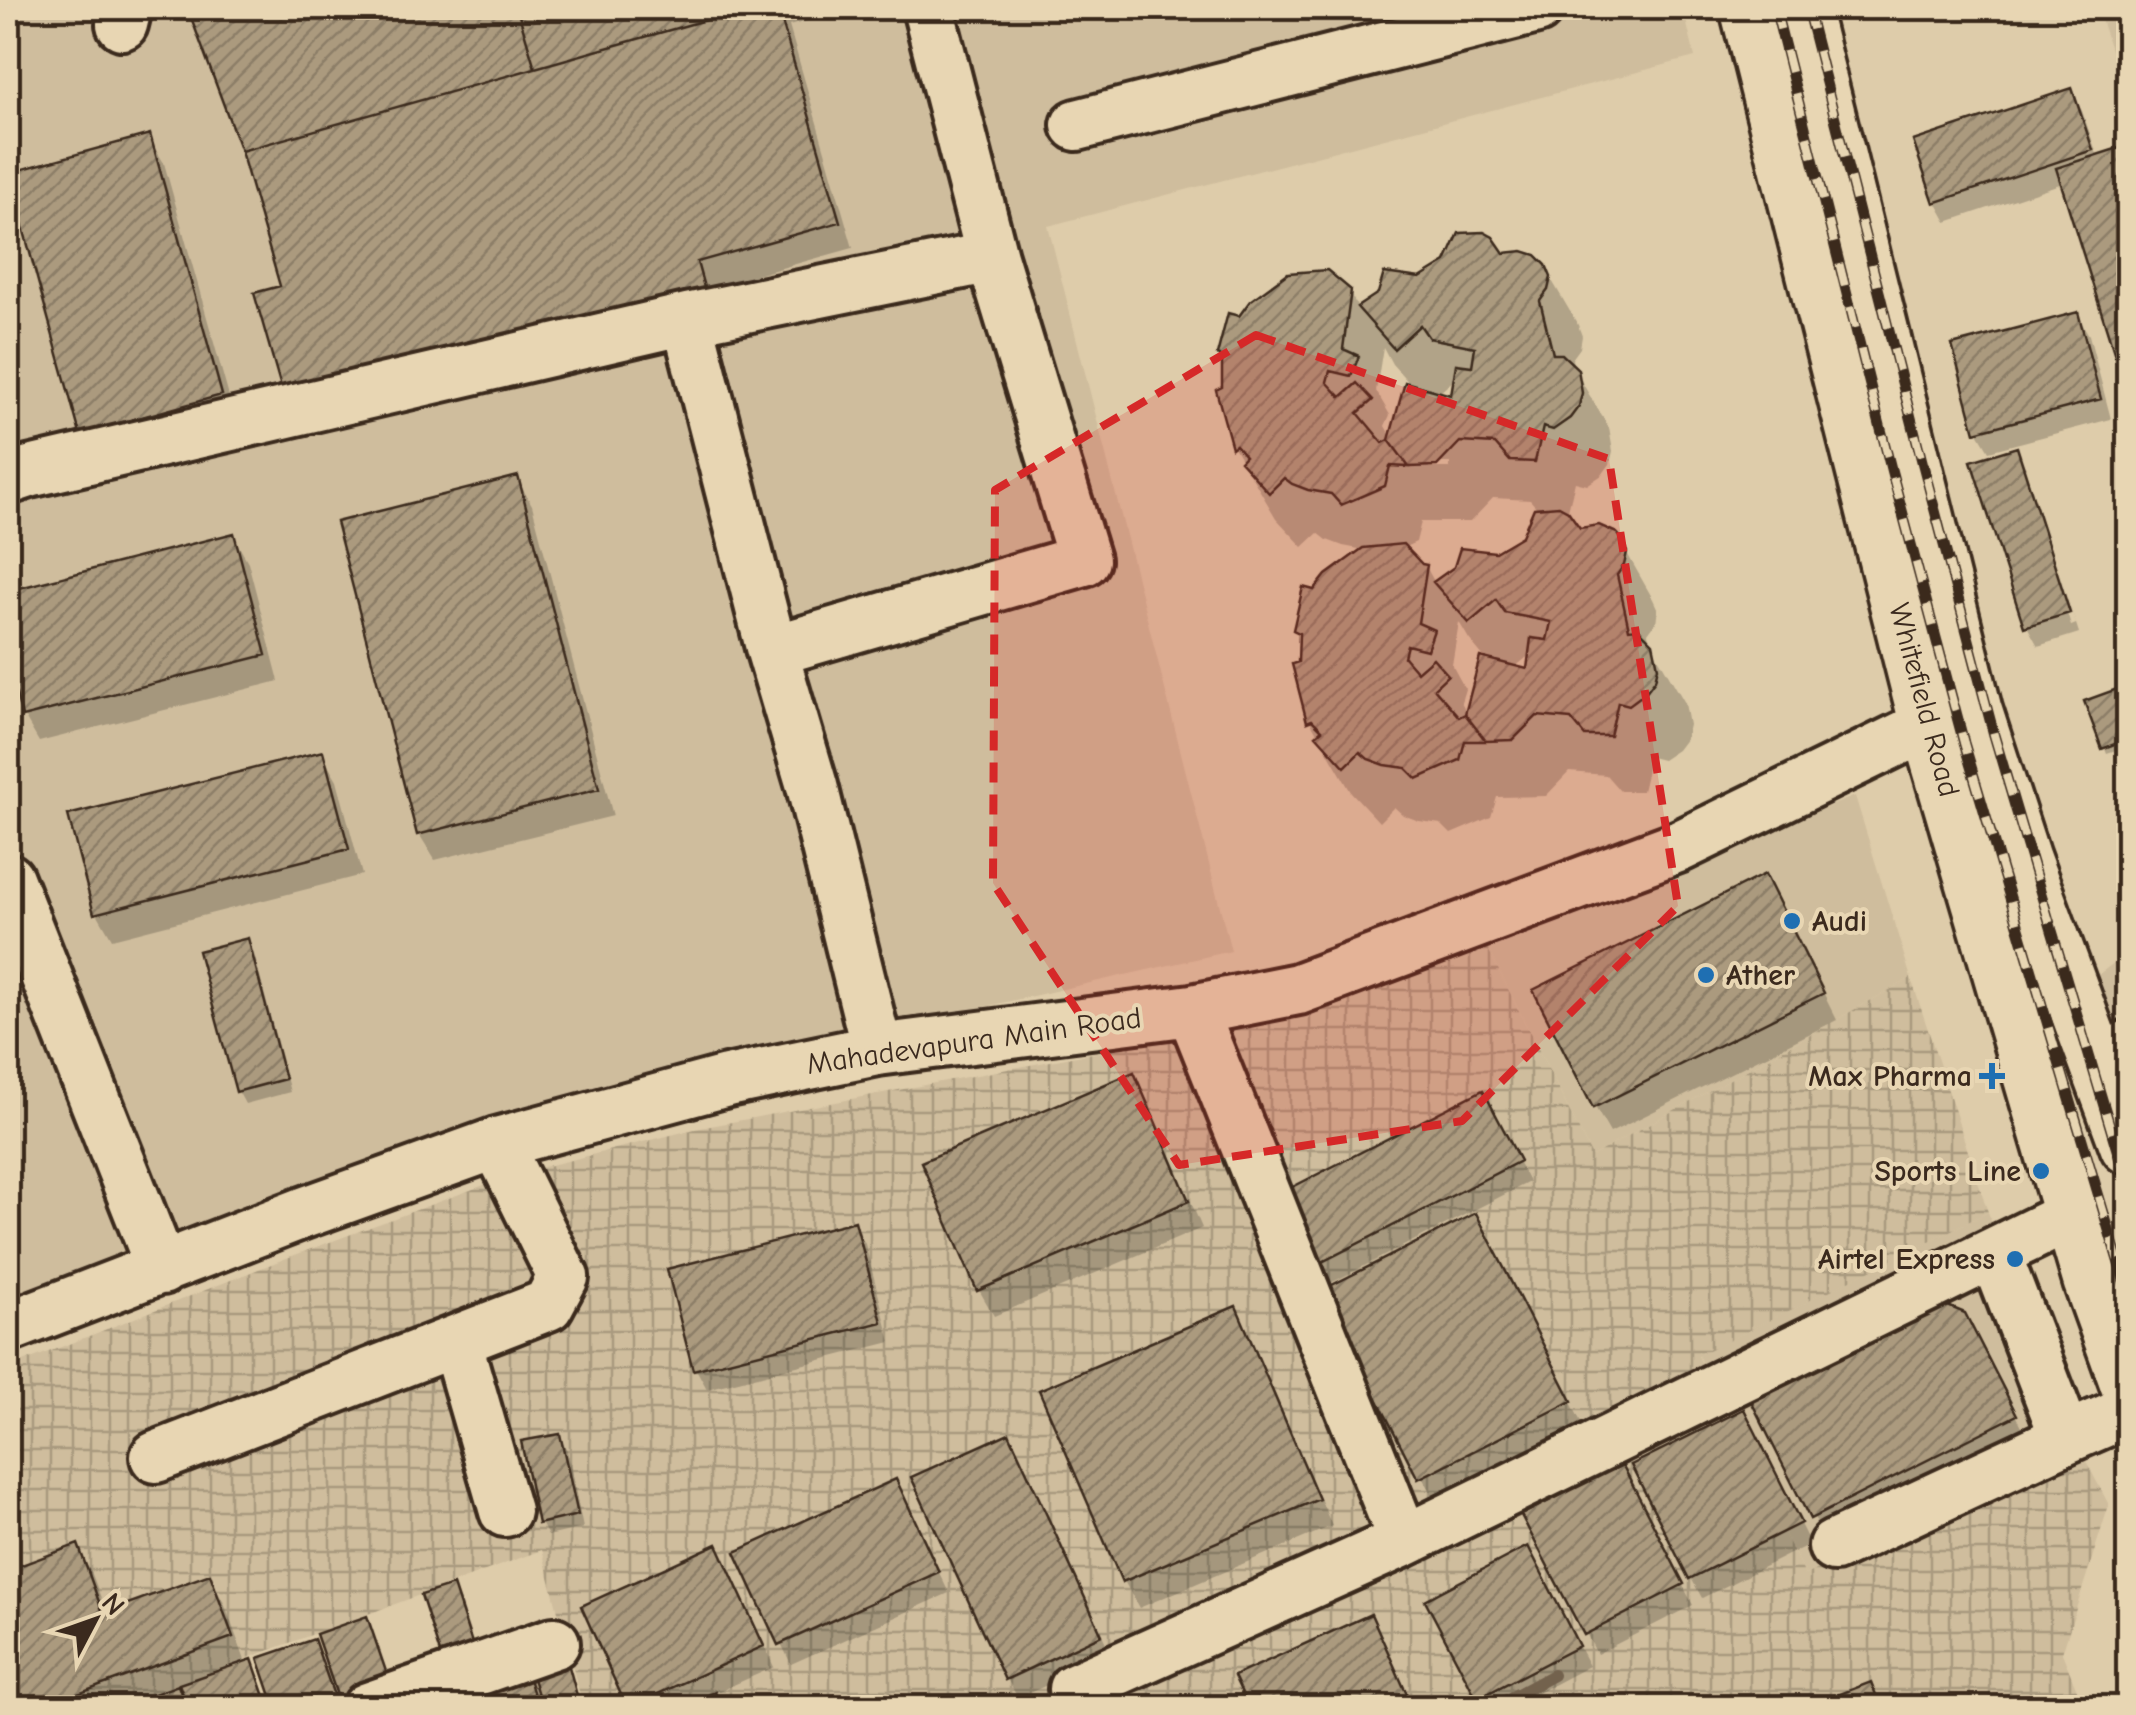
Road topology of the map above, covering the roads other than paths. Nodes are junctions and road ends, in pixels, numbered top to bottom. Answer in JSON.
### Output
{"nodes":[{"id":1,"x":928,"y":8,"type":"edge"},
{"id":2,"x":1538,"y":8,"type":"edge"},
{"id":3,"x":1748,"y":8,"type":"edge"},
{"id":4,"x":1801,"y":8,"type":"edge"},
{"id":5,"x":1077,"y":126,"type":"dead end"},
{"id":6,"x":992,"y":257,"type":"junction"},
{"id":7,"x":687,"y":319,"type":"junction"},
{"id":8,"x":8,"y":479,"type":"edge"},
{"id":9,"x":772,"y":650,"type":"junction"},
{"id":10,"x":1928,"y":725,"type":"junction"},
{"id":11,"x":8,"y":879,"type":"edge"},
{"id":12,"x":1192,"y":1010,"type":"junction"},
{"id":13,"x":877,"y":1050,"type":"junction"},
{"id":14,"x":2114,"y":1058,"type":"edge"},
{"id":15,"x":497,"y":1143,"type":"junction"},
{"id":16,"x":2128,"y":1146,"type":"edge"},
{"id":17,"x":2072,"y":1215,"type":"junction"},
{"id":18,"x":1995,"y":1253,"type":"junction"},
{"id":19,"x":162,"y":1269,"type":"junction"},
{"id":20,"x":8,"y":1327,"type":"edge"},
{"id":21,"x":456,"y":1341,"type":"junction"},
{"id":22,"x":2128,"y":1384,"type":"edge"},
{"id":23,"x":2128,"y":1411,"type":"edge"},
{"id":24,"x":2066,"y":1438,"type":"junction"},
{"id":25,"x":156,"y":1457,"type":"dead end"},
{"id":26,"x":505,"y":1511,"type":"dead end"},
{"id":27,"x":1404,"y":1541,"type":"junction"},
{"id":28,"x":1834,"y":1546,"type":"dead end"},
{"id":29,"x":554,"y":1643,"type":"dead end"},
{"id":30,"x":1074,"y":1689,"type":"dead end"},
{"id":31,"x":393,"y":1703,"type":"edge"}],
"edges":[{"from":1,"to":6,"type":"street"},
{"from":2,"to":5,"type":"street"},
{"from":3,"to":10,"type":"main road","name":"Whitefield Road"},
{"from":4,"to":14,"type":"main road","name":"Whitefield Road"},
{"from":6,"to":7,"type":"street"},
{"from":6,"to":9,"type":"street"},
{"from":7,"to":8,"type":"street"},
{"from":7,"to":9,"type":"street"},
{"from":9,"to":13,"type":"street"},
{"from":10,"to":12,"type":"street","name":"Mahadevapura Main Road"},
{"from":10,"to":17,"type":"main road","name":"Whitefield Road"},
{"from":11,"to":19,"type":"street"},
{"from":12,"to":13,"type":"street","name":"Mahadevapura Main Road"},
{"from":12,"to":27,"type":"street"},
{"from":13,"to":15,"type":"street","name":"Mahadevapura Main Road"},
{"from":14,"to":16,"type":"main road","name":"Whitefield Road"},
{"from":15,"to":19,"type":"street","name":"Mahadevapura Main Road"},
{"from":15,"to":21,"type":"street"},
{"from":17,"to":18,"type":"street"},
{"from":17,"to":22,"type":"main road","name":"Whitefield Road"},
{"from":18,"to":24,"type":"street"},
{"from":18,"to":27,"type":"street"},
{"from":19,"to":20,"type":"street","name":"Mahadevapura Main Road"},
{"from":21,"to":25,"type":"street"},
{"from":21,"to":26,"type":"street"},
{"from":23,"to":24,"type":"street"},
{"from":24,"to":28,"type":"street"},
{"from":27,"to":30,"type":"street"},
{"from":29,"to":31,"type":"street"}]}
